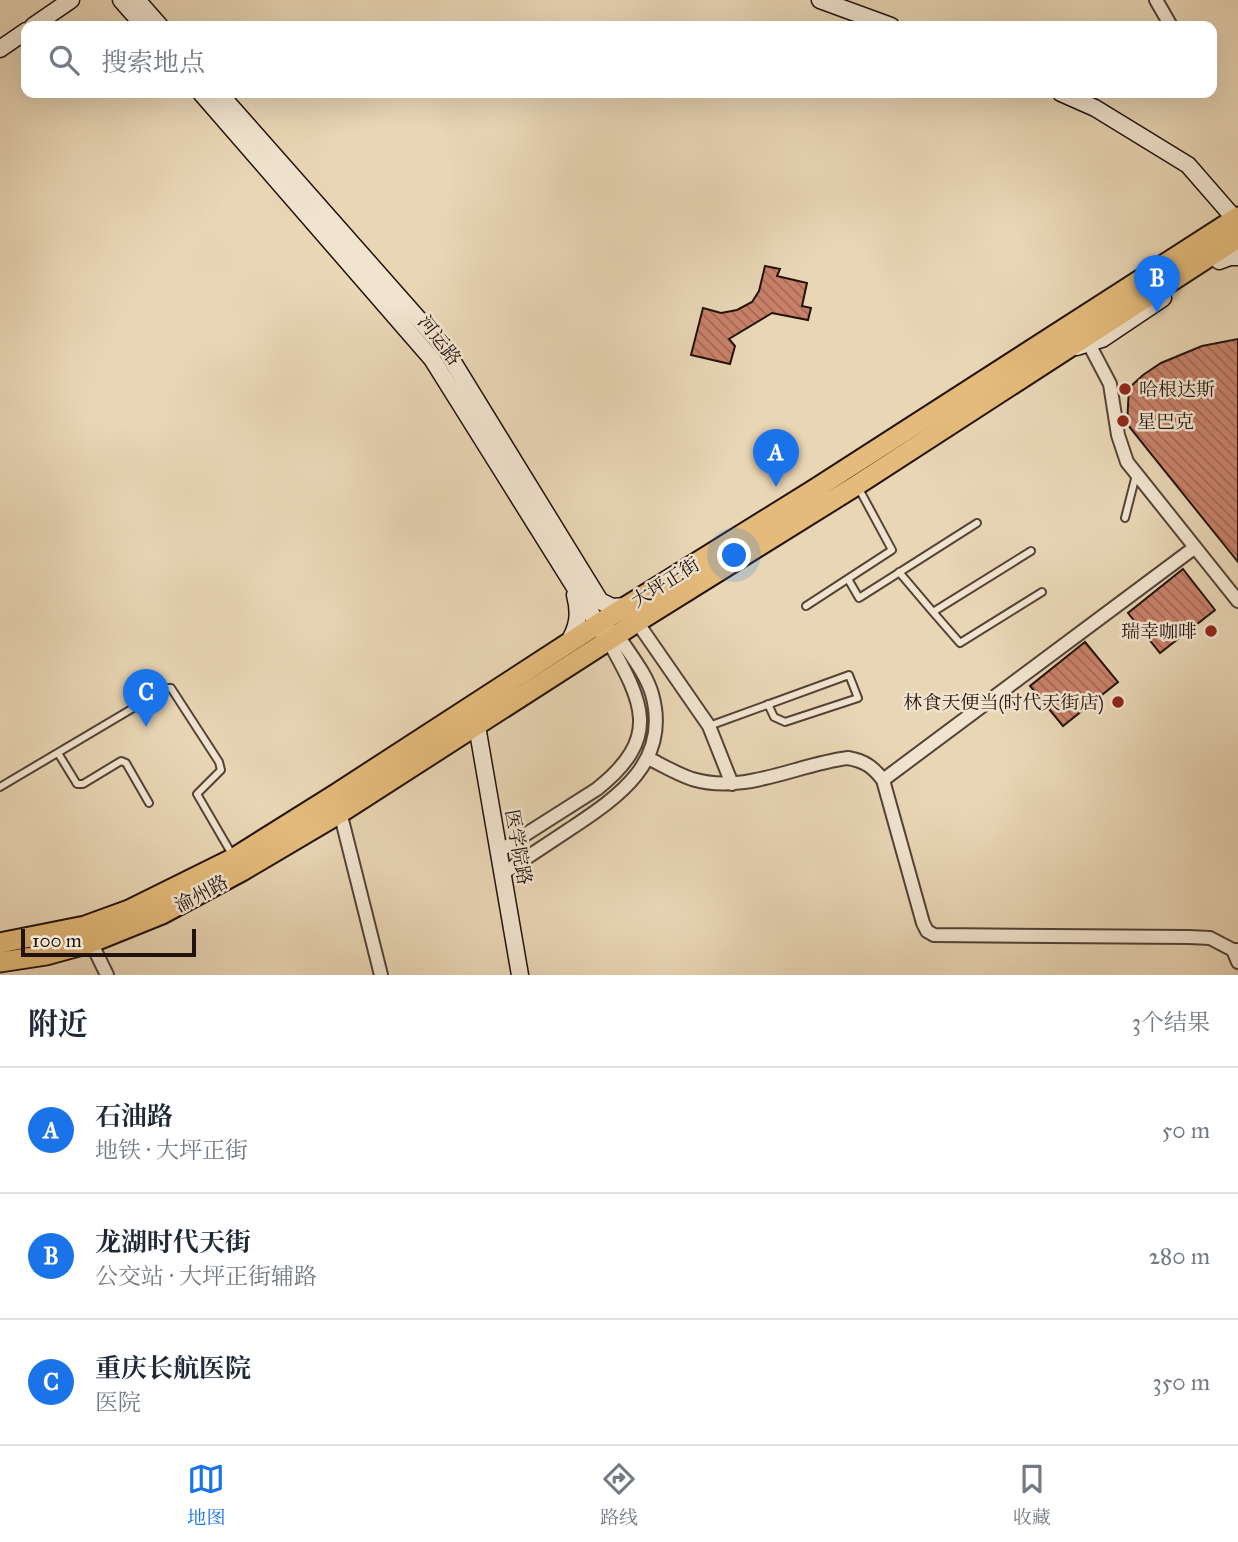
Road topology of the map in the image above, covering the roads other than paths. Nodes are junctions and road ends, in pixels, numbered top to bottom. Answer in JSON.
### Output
{"nodes":[{"id":1,"x":71,"y":0,"type":"edge"},
{"id":2,"x":121,"y":0,"type":"edge"},
{"id":3,"x":137,"y":0,"type":"edge"},
{"id":4,"x":820,"y":0,"type":"edge"},
{"id":5,"x":1156,"y":0,"type":"edge"},
{"id":6,"x":40,"y":21,"type":"edge"},
{"id":7,"x":140,"y":21,"type":"edge"},
{"id":8,"x":156,"y":21,"type":"edge"},
{"id":9,"x":877,"y":21,"type":"edge"},
{"id":10,"x":1168,"y":21,"type":"edge"},
{"id":11,"x":21,"y":34,"type":"edge"},
{"id":12,"x":0,"y":49,"type":"edge"},
{"id":13,"x":205,"y":98,"type":"edge"},
{"id":14,"x":223,"y":98,"type":"edge"},
{"id":15,"x":1072,"y":98,"type":"edge"},
{"id":16,"x":1237,"y":225,"type":"edge"},
{"id":17,"x":1238,"y":245,"type":"edge"},
{"id":18,"x":1238,"y":257,"type":"edge"},
{"id":19,"x":1219,"y":261,"type":"junction"},
{"id":20,"x":1090,"y":344,"type":"junction"},
{"id":21,"x":1058,"y":352,"type":"junction"},
{"id":22,"x":1136,"y":475,"type":"junction"},
{"id":23,"x":857,"y":485,"type":"junction"},
{"id":24,"x":1125,"y":518,"type":"dead end"},
{"id":25,"x":976,"y":523,"type":"dead end"},
{"id":26,"x":1194,"y":548,"type":"junction"},
{"id":27,"x":1031,"y":551,"type":"dead end"},
{"id":28,"x":900,"y":572,"type":"junction"},
{"id":29,"x":848,"y":579,"type":"junction"},
{"id":30,"x":572,"y":583,"type":"junction"},
{"id":31,"x":1042,"y":592,"type":"dead end"},
{"id":32,"x":1238,"y":601,"type":"edge"},
{"id":33,"x":806,"y":606,"type":"dead end"},
{"id":34,"x":933,"y":612,"type":"junction"},
{"id":35,"x":632,"y":614,"type":"junction"},
{"id":36,"x":608,"y":633,"type":"junction"},
{"id":37,"x":568,"y":643,"type":"junction"},
{"id":38,"x":646,"y":679,"type":"junction"},
{"id":39,"x":768,"y":704,"type":"junction"},
{"id":40,"x":477,"y":726,"type":"junction"},
{"id":41,"x":709,"y":726,"type":"junction"},
{"id":42,"x":58,"y":753,"type":"junction"},
{"id":43,"x":648,"y":758,"type":"junction"},
{"id":44,"x":883,"y":780,"type":"junction"},
{"id":45,"x":732,"y":784,"type":"junction"},
{"id":46,"x":0,"y":787,"type":"edge"},
{"id":47,"x":149,"y":803,"type":"dead end"},
{"id":48,"x":338,"y":804,"type":"junction"},
{"id":49,"x":499,"y":852,"type":"junction"},
{"id":50,"x":238,"y":864,"type":"junction"},
{"id":51,"x":502,"y":874,"type":"junction"},
{"id":52,"x":88,"y":934,"type":"junction"},
{"id":53,"x":0,"y":943,"type":"edge"},
{"id":54,"x":1236,"y":954,"type":"edge"},
{"id":55,"x":0,"y":962,"type":"edge"},
{"id":56,"x":107,"y":975,"type":"edge"},
{"id":57,"x":381,"y":975,"type":"edge"},
{"id":58,"x":520,"y":975,"type":"edge"}],
"edges":[{"from":1,"to":6,"type":"main road"},
{"from":2,"to":7,"type":"main road"},
{"from":3,"to":8,"type":"main road"},
{"from":4,"to":9,"type":"main road"},
{"from":5,"to":10,"type":"street"},
{"from":11,"to":12,"type":"main road"},
{"from":13,"to":30,"type":"main road","name":"河运路"},
{"from":14,"to":35,"type":"main road","name":"河运路"},
{"from":15,"to":16,"type":"main road"},
{"from":16,"to":21,"type":"main road","name":"大坪正街"},
{"from":16,"to":35,"type":"main road","name":"大坪正街"},
{"from":17,"to":19,"type":"main road"},
{"from":18,"to":19,"type":"main road"},
{"from":19,"to":20,"type":"main road"},
{"from":20,"to":21,"type":"main road"},
{"from":20,"to":22,"type":"street"},
{"from":21,"to":23,"type":"main road","name":"大坪正街"},
{"from":22,"to":24,"type":"lane"},
{"from":22,"to":26,"type":"street"},
{"from":23,"to":29,"type":"lane"},
{"from":23,"to":35,"type":"main road","name":"大坪正街"},
{"from":25,"to":28,"type":"lane"},
{"from":26,"to":32,"type":"street"},
{"from":26,"to":44,"type":"street"},
{"from":27,"to":34,"type":"lane"},
{"from":28,"to":29,"type":"lane"},
{"from":28,"to":34,"type":"lane"},
{"from":29,"to":33,"type":"lane"},
{"from":30,"to":36,"type":"main road","name":"河运路"},
{"from":30,"to":37,"type":"main road"},
{"from":31,"to":34,"type":"lane"},
{"from":35,"to":36,"type":"main road","name":"大坪正街"},
{"from":35,"to":38,"type":"street"},
{"from":35,"to":41,"type":"street"},
{"from":36,"to":37,"type":"main road","name":"大坪正街"},
{"from":36,"to":38,"type":"street"},
{"from":36,"to":40,"type":"main road","name":"大坪正街"},
{"from":36,"to":49,"type":"street"},
{"from":37,"to":48,"type":"main road","name":"大坪正街"},
{"from":38,"to":43,"type":"street"},
{"from":39,"to":39,"type":"lane"},
{"from":39,"to":41,"type":"lane"},
{"from":40,"to":48,"type":"main road","name":"大坪正街"},
{"from":40,"to":49,"type":"main road","name":"医学院路"},
{"from":41,"to":45,"type":"street"},
{"from":42,"to":46,"type":"lane"},
{"from":42,"to":47,"type":"lane"},
{"from":42,"to":50,"type":"lane"},
{"from":43,"to":45,"type":"street"},
{"from":43,"to":51,"type":"street"},
{"from":44,"to":45,"type":"street"},
{"from":44,"to":54,"type":"street"},
{"from":48,"to":50,"type":"main road","name":"大坪正街"},
{"from":48,"to":57,"type":"street"},
{"from":49,"to":51,"type":"main road","name":"医学院路"},
{"from":50,"to":52,"type":"main road","name":"渝州路"},
{"from":51,"to":58,"type":"main road","name":"医学院路"},
{"from":52,"to":53,"type":"main road","name":"渝州路"},
{"from":52,"to":55,"type":"main road","name":"渝州路"},
{"from":52,"to":56,"type":"street"}]}
